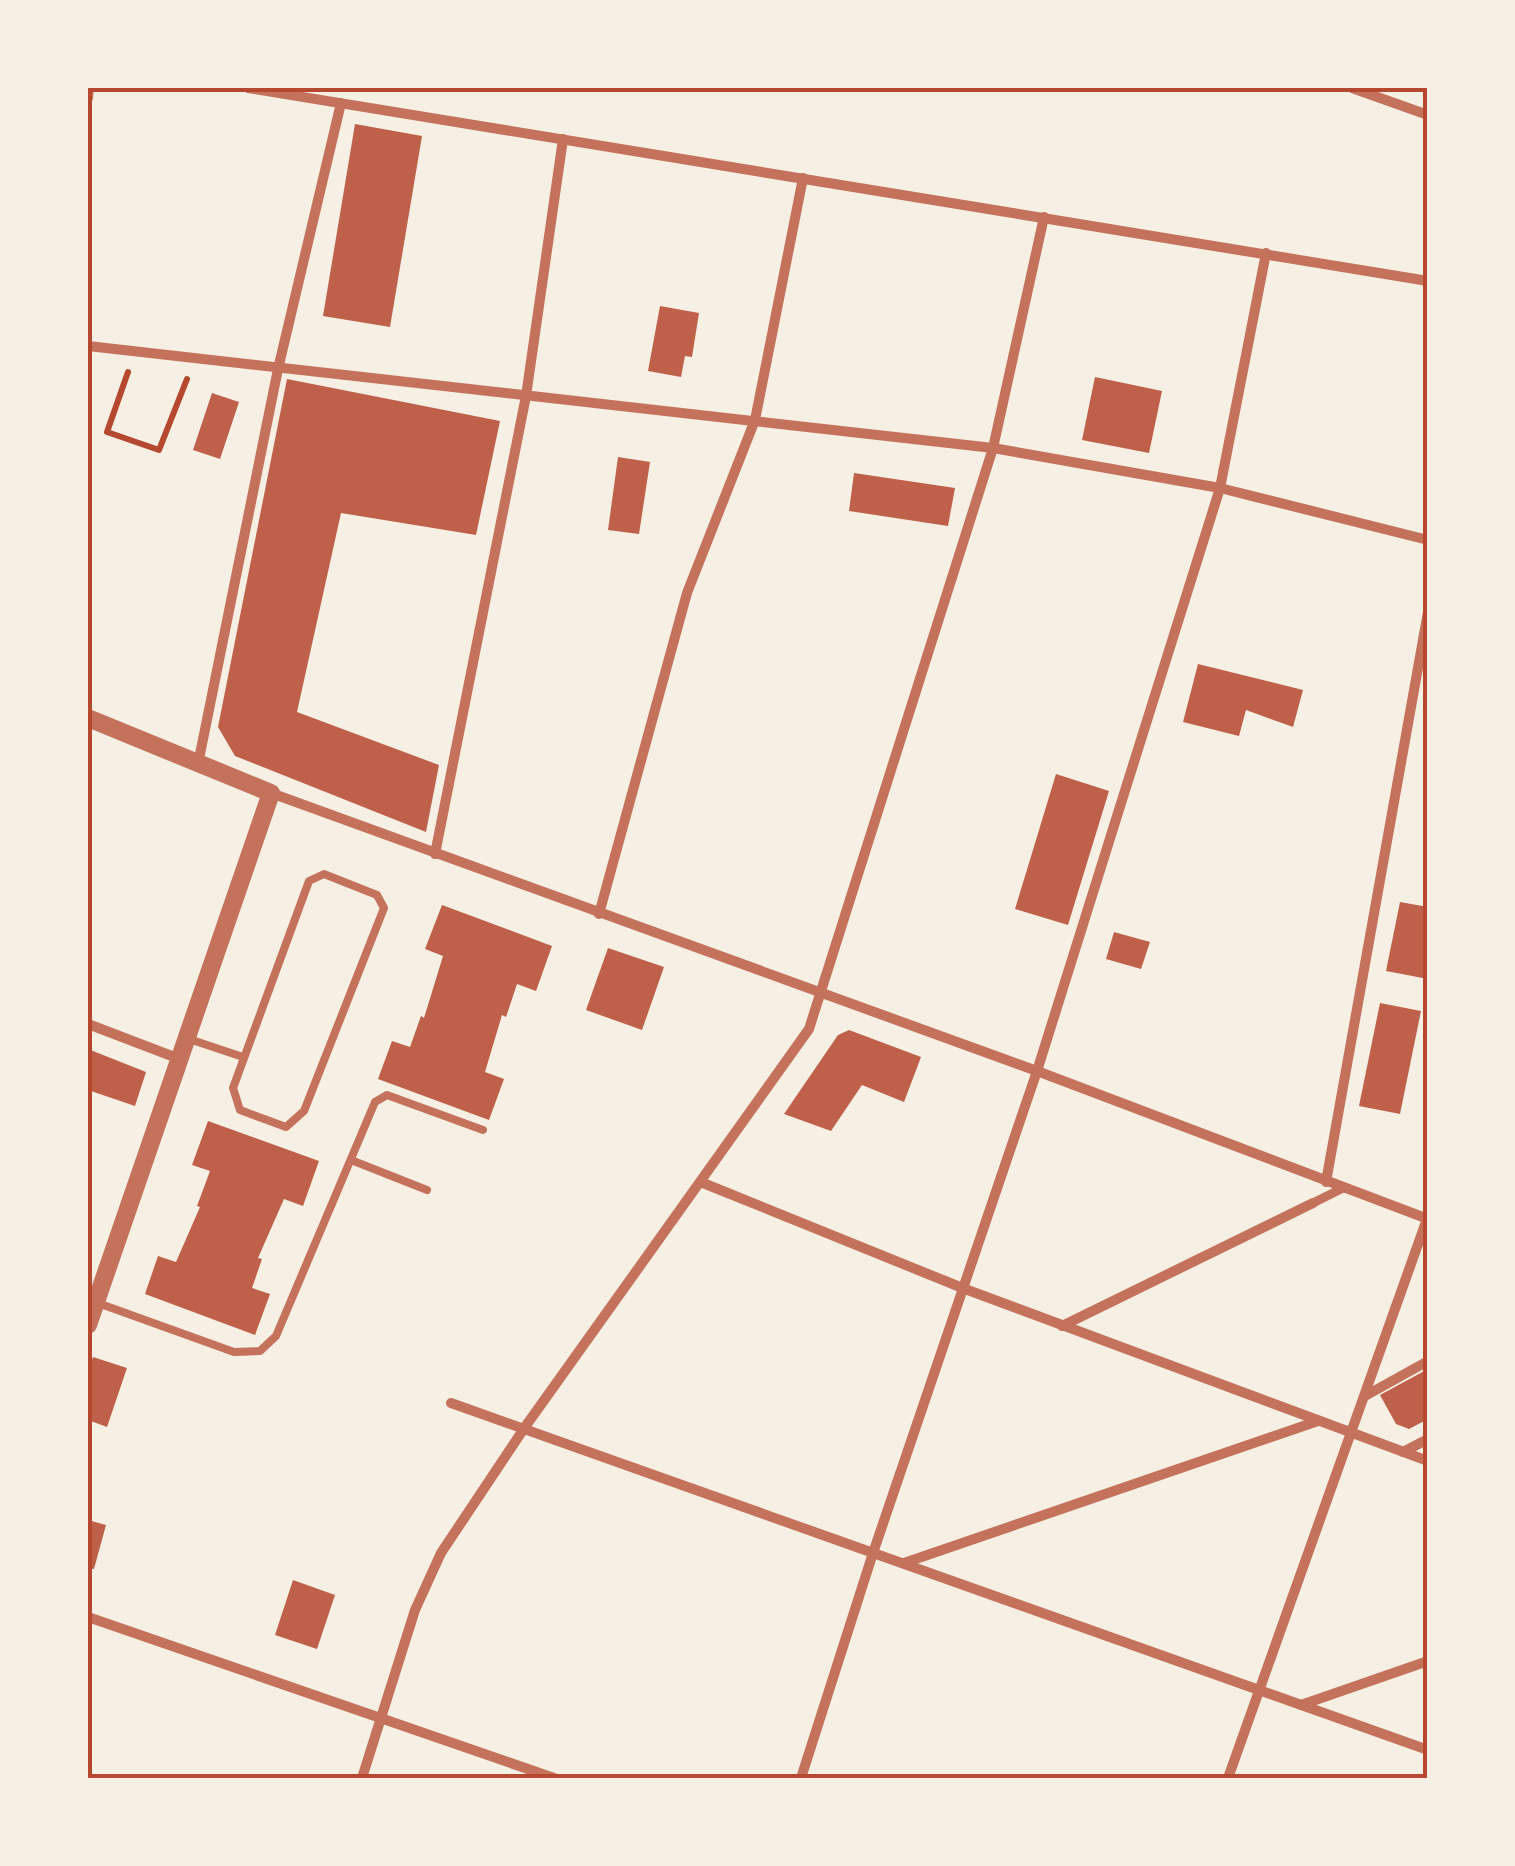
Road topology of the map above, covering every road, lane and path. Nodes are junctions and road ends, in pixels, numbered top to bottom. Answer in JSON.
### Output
{"nodes":[{"id":1,"x":89,"y":88,"type":"edge"},
{"id":2,"x":248,"y":88,"type":"edge"},
{"id":3,"x":1352,"y":88,"type":"edge"},
{"id":4,"x":88,"y":98,"type":"edge"},
{"id":5,"x":341,"y":102,"type":"junction"},
{"id":6,"x":1428,"y":115,"type":"edge"},
{"id":7,"x":563,"y":139,"type":"junction"},
{"id":8,"x":803,"y":178,"type":"junction"},
{"id":9,"x":1044,"y":217,"type":"junction"},
{"id":10,"x":1266,"y":253,"type":"junction"},
{"id":11,"x":1428,"y":281,"type":"edge"},
{"id":12,"x":88,"y":346,"type":"edge"},
{"id":13,"x":136,"y":351,"type":"junction"},
{"id":14,"x":194,"y":358,"type":"junction"},
{"id":15,"x":278,"y":369,"type":"junction"},
{"id":16,"x":526,"y":396,"type":"junction"},
{"id":17,"x":755,"y":420,"type":"junction"},
{"id":18,"x":993,"y":448,"type":"junction"},
{"id":19,"x":1220,"y":488,"type":"junction"},
{"id":20,"x":1428,"y":540,"type":"edge"},
{"id":21,"x":1428,"y":612,"type":"edge"},
{"id":22,"x":88,"y":718,"type":"edge"},
{"id":23,"x":198,"y":764,"type":"junction"},
{"id":24,"x":271,"y":794,"type":"junction"},
{"id":25,"x":435,"y":854,"type":"junction"},
{"id":26,"x":598,"y":914,"type":"junction"},
{"id":27,"x":818,"y":995,"type":"junction"},
{"id":28,"x":88,"y":1024,"type":"edge"},
{"id":29,"x":186,"y":1038,"type":"junction"},
{"id":30,"x":244,"y":1057,"type":"junction"},
{"id":31,"x":177,"y":1058,"type":"junction"},
{"id":32,"x":1037,"y":1071,"type":"junction"},
{"id":33,"x":483,"y":1130,"type":"dead end"},
{"id":34,"x":351,"y":1160,"type":"junction"},
{"id":35,"x":1326,"y":1182,"type":"junction"},
{"id":36,"x":703,"y":1183,"type":"junction"},
{"id":37,"x":1343,"y":1188,"type":"junction"},
{"id":38,"x":427,"y":1190,"type":"dead end"},
{"id":39,"x":1312,"y":1203,"type":"joint"},
{"id":40,"x":1427,"y":1219,"type":"edge"},
{"id":41,"x":965,"y":1290,"type":"junction"},
{"id":42,"x":92,"y":1300,"type":"edge"},
{"id":43,"x":88,"y":1325,"type":"edge"},
{"id":44,"x":1062,"y":1326,"type":"junction"},
{"id":45,"x":1428,"y":1361,"type":"edge"},
{"id":46,"x":1364,"y":1396,"type":"junction"},
{"id":47,"x":452,"y":1403,"type":"dead end"},
{"id":48,"x":1320,"y":1421,"type":"junction"},
{"id":49,"x":525,"y":1427,"type":"junction"},
{"id":50,"x":1351,"y":1432,"type":"junction"},
{"id":51,"x":1428,"y":1439,"type":"edge"},
{"id":52,"x":1404,"y":1452,"type":"junction"},
{"id":53,"x":1428,"y":1461,"type":"edge"},
{"id":54,"x":872,"y":1553,"type":"junction"},
{"id":55,"x":903,"y":1564,"type":"junction"},
{"id":56,"x":88,"y":1617,"type":"edge"},
{"id":57,"x":1428,"y":1661,"type":"edge"},
{"id":58,"x":1260,"y":1690,"type":"junction"},
{"id":59,"x":1300,"y":1705,"type":"junction"},
{"id":60,"x":382,"y":1718,"type":"junction"},
{"id":61,"x":1428,"y":1750,"type":"edge"},
{"id":62,"x":362,"y":1778,"type":"edge"},
{"id":63,"x":554,"y":1778,"type":"edge"},
{"id":64,"x":801,"y":1778,"type":"edge"},
{"id":65,"x":1228,"y":1778,"type":"edge"}],
"edges":[{"from":1,"to":4,"type":"street"},
{"from":2,"to":5,"type":"street"},
{"from":3,"to":6,"type":"street"},
{"from":5,"to":7,"type":"street"},
{"from":5,"to":15,"type":"street"},
{"from":7,"to":8,"type":"street"},
{"from":7,"to":16,"type":"street"},
{"from":8,"to":9,"type":"street"},
{"from":8,"to":17,"type":"street"},
{"from":9,"to":10,"type":"street"},
{"from":9,"to":18,"type":"street"},
{"from":10,"to":11,"type":"street"},
{"from":10,"to":19,"type":"street"},
{"from":12,"to":13,"type":"street"},
{"from":13,"to":14,"type":"street"},
{"from":13,"to":14,"type":"path"},
{"from":14,"to":15,"type":"street"},
{"from":15,"to":16,"type":"street"},
{"from":15,"to":23,"type":"street"},
{"from":16,"to":17,"type":"street"},
{"from":16,"to":25,"type":"street"},
{"from":17,"to":18,"type":"street"},
{"from":17,"to":26,"type":"street"},
{"from":18,"to":19,"type":"street"},
{"from":18,"to":27,"type":"street"},
{"from":19,"to":20,"type":"street"},
{"from":19,"to":32,"type":"street"},
{"from":21,"to":35,"type":"street"},
{"from":22,"to":23,"type":"street"},
{"from":23,"to":24,"type":"street"},
{"from":24,"to":25,"type":"street"},
{"from":24,"to":29,"type":"street"},
{"from":25,"to":26,"type":"street"},
{"from":26,"to":27,"type":"street"},
{"from":27,"to":32,"type":"street"},
{"from":27,"to":36,"type":"street"},
{"from":28,"to":31,"type":"street"},
{"from":29,"to":30,"type":"lane"},
{"from":29,"to":31,"type":"street"},
{"from":30,"to":30,"type":"lane"},
{"from":31,"to":42,"type":"street"},
{"from":32,"to":35,"type":"street"},
{"from":32,"to":41,"type":"street"},
{"from":33,"to":34,"type":"lane"},
{"from":34,"to":38,"type":"lane"},
{"from":34,"to":42,"type":"lane"},
{"from":35,"to":37,"type":"street"},
{"from":36,"to":41,"type":"street"},
{"from":36,"to":49,"type":"street"},
{"from":37,"to":39,"type":"street"},
{"from":37,"to":40,"type":"street"},
{"from":39,"to":44,"type":"street"},
{"from":40,"to":46,"type":"street"},
{"from":41,"to":44,"type":"street"},
{"from":41,"to":54,"type":"street"},
{"from":42,"to":43,"type":"street"},
{"from":44,"to":48,"type":"street"},
{"from":45,"to":46,"type":"street"},
{"from":46,"to":50,"type":"street"},
{"from":47,"to":49,"type":"street"},
{"from":48,"to":50,"type":"street"},
{"from":48,"to":55,"type":"street"},
{"from":49,"to":54,"type":"street"},
{"from":49,"to":60,"type":"street"},
{"from":50,"to":52,"type":"street"},
{"from":50,"to":58,"type":"street"},
{"from":51,"to":52,"type":"street"},
{"from":52,"to":53,"type":"street"},
{"from":54,"to":55,"type":"street"},
{"from":54,"to":64,"type":"street"},
{"from":55,"to":58,"type":"street"},
{"from":56,"to":60,"type":"street"},
{"from":57,"to":59,"type":"street"},
{"from":58,"to":59,"type":"street"},
{"from":58,"to":65,"type":"street"},
{"from":59,"to":61,"type":"street"},
{"from":60,"to":62,"type":"street"},
{"from":60,"to":63,"type":"street"}]}
